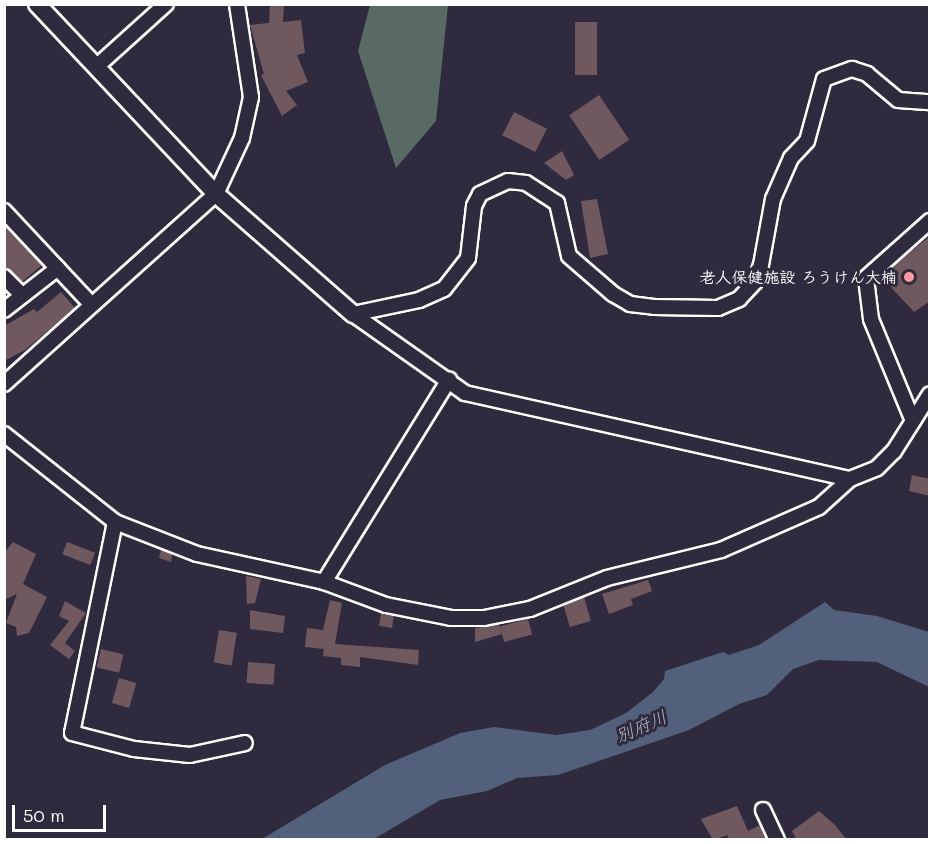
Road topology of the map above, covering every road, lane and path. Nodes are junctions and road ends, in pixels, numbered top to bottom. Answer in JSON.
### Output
{"nodes":[{"id":1,"x":37,"y":4,"type":"edge"},
{"id":2,"x":166,"y":4,"type":"edge"},
{"id":3,"x":237,"y":4,"type":"edge"},
{"id":4,"x":96,"y":67,"type":"junction"},
{"id":5,"x":930,"y":102,"type":"edge"},
{"id":6,"x":216,"y":194,"type":"junction"},
{"id":7,"x":4,"y":211,"type":"edge"},
{"id":8,"x":930,"y":221,"type":"edge"},
{"id":9,"x":58,"y":268,"type":"junction"},
{"id":10,"x":4,"y":277,"type":"edge"},
{"id":11,"x":21,"y":294,"type":"junction"},
{"id":12,"x":91,"y":304,"type":"junction"},
{"id":13,"x":4,"y":310,"type":"edge"},
{"id":14,"x":353,"y":314,"type":"junction"},
{"id":15,"x":449,"y":380,"type":"junction"},
{"id":16,"x":4,"y":384,"type":"edge"},
{"id":17,"x":930,"y":394,"type":"edge"},
{"id":18,"x":913,"y":421,"type":"junction"},
{"id":19,"x":4,"y":434,"type":"edge"},
{"id":20,"x":850,"y":479,"type":"junction"},
{"id":21,"x":116,"y":522,"type":"junction"},
{"id":22,"x":324,"y":582,"type":"junction"},
{"id":23,"x":245,"y":743,"type":"dead end"},
{"id":24,"x":763,"y":810,"type":"dead end"},
{"id":25,"x":777,"y":840,"type":"edge"}],
"edges":[{"from":1,"to":4,"type":"street"},
{"from":2,"to":4,"type":"street"},
{"from":3,"to":6,"type":"street"},
{"from":4,"to":6,"type":"street"},
{"from":5,"to":14,"type":"street"},
{"from":6,"to":12,"type":"street"},
{"from":6,"to":14,"type":"street"},
{"from":7,"to":9,"type":"street"},
{"from":8,"to":18,"type":"street"},
{"from":9,"to":11,"type":"street"},
{"from":9,"to":12,"type":"street"},
{"from":10,"to":11,"type":"street"},
{"from":11,"to":13,"type":"street"},
{"from":12,"to":16,"type":"street"},
{"from":14,"to":15,"type":"street"},
{"from":15,"to":20,"type":"street"},
{"from":15,"to":22,"type":"street"},
{"from":17,"to":18,"type":"street"},
{"from":18,"to":20,"type":"street"},
{"from":19,"to":21,"type":"street"},
{"from":20,"to":22,"type":"street"},
{"from":21,"to":22,"type":"street"},
{"from":21,"to":23,"type":"street"},
{"from":24,"to":25,"type":"street"}]}
